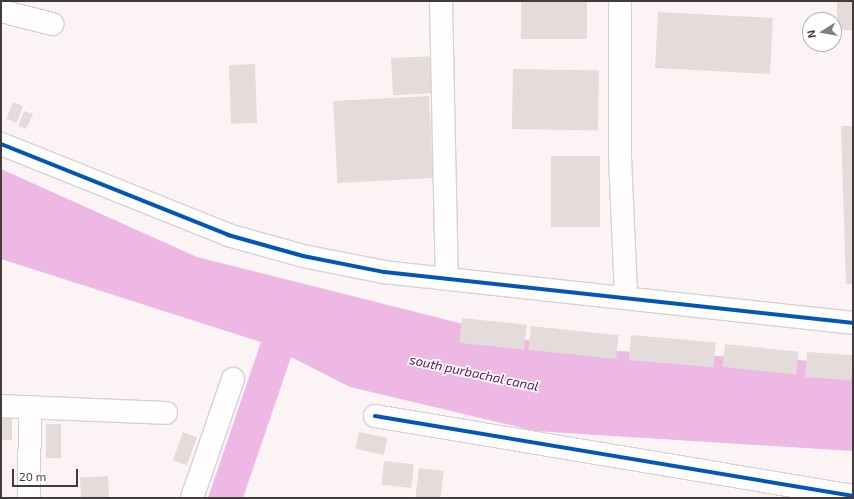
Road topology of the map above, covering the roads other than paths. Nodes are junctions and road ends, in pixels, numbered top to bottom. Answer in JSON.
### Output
{"nodes":[{"id":1,"x":441,"y":1,"type":"edge"},
{"id":2,"x":620,"y":1,"type":"edge"},
{"id":3,"x":1,"y":11,"type":"edge"},
{"id":4,"x":52,"y":24,"type":"dead end"},
{"id":5,"x":1,"y":144,"type":"edge"},
{"id":6,"x":446,"y":279,"type":"junction"},
{"id":7,"x":626,"y":297,"type":"junction"},
{"id":8,"x":853,"y":323,"type":"edge"},
{"id":9,"x":233,"y":379,"type":"dead end"},
{"id":10,"x":1,"y":406,"type":"edge"},
{"id":11,"x":30,"y":407,"type":"junction"},
{"id":12,"x":166,"y":413,"type":"dead end"},
{"id":13,"x":375,"y":416,"type":"dead end"},
{"id":14,"x":853,"y":496,"type":"edge"},
{"id":15,"x":29,"y":498,"type":"edge"},
{"id":16,"x":192,"y":498,"type":"edge"}],
"edges":[{"from":1,"to":6,"type":"street"},
{"from":2,"to":7,"type":"street"},
{"from":3,"to":4,"type":"street"},
{"from":5,"to":6,"type":"street"},
{"from":6,"to":7,"type":"street"},
{"from":7,"to":8,"type":"street"},
{"from":9,"to":16,"type":"street"},
{"from":10,"to":11,"type":"street"},
{"from":11,"to":12,"type":"street"},
{"from":11,"to":15,"type":"street"},
{"from":13,"to":14,"type":"street"}]}
